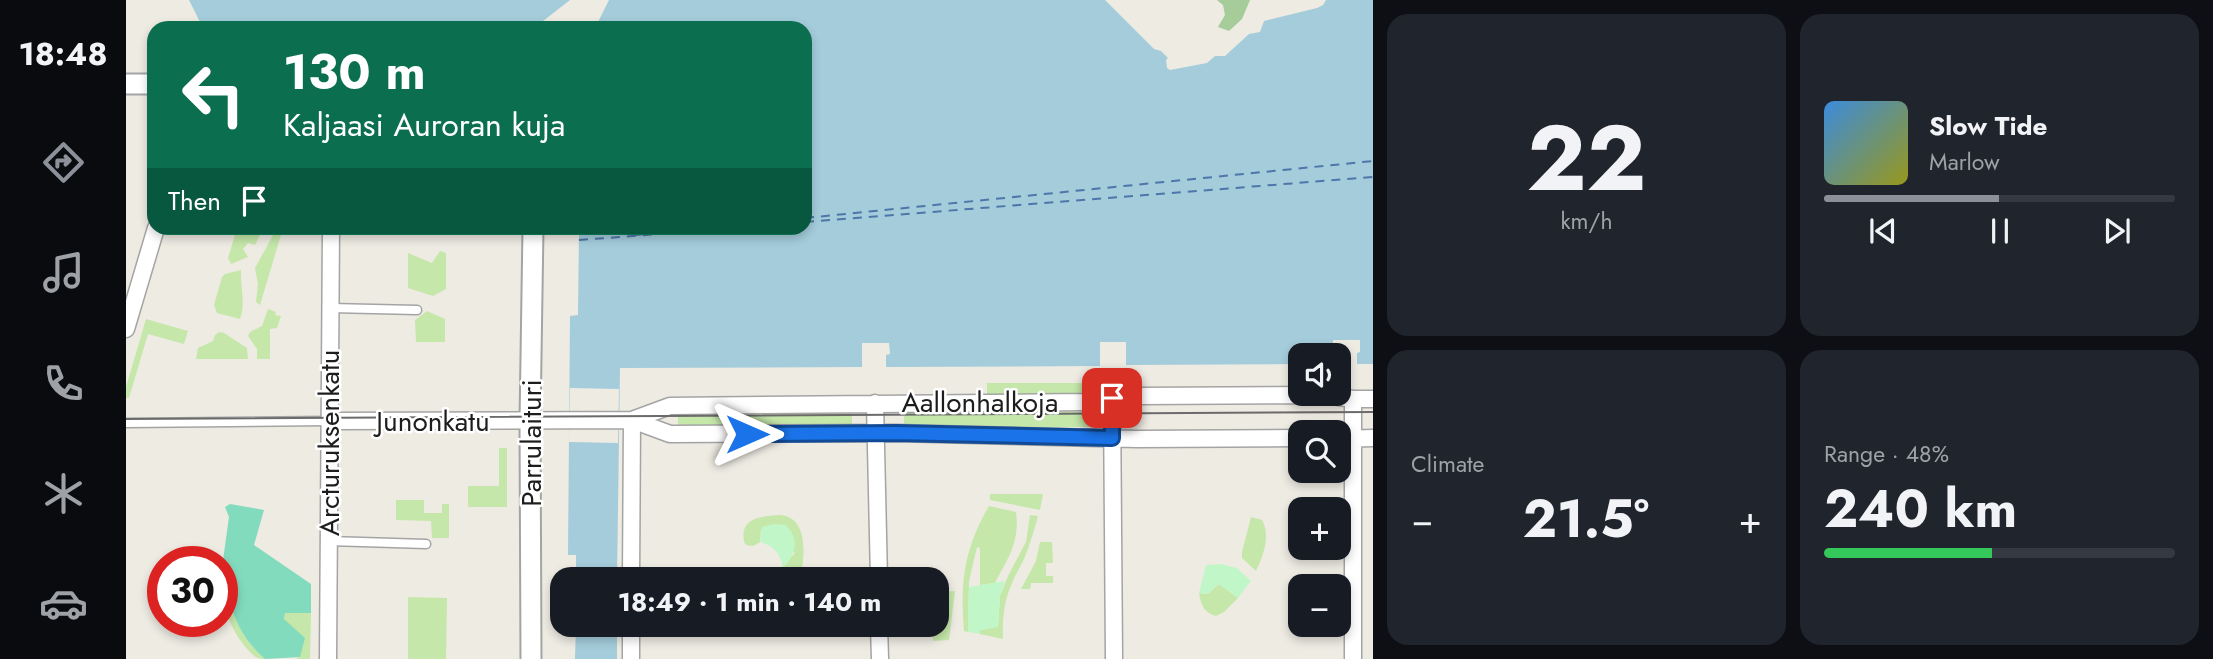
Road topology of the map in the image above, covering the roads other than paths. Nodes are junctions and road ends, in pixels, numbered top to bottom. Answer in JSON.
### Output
{"nodes":[{"id":1,"x":126,"y":84,"type":"edge"},
{"id":2,"x":147,"y":84,"type":"edge"},
{"id":3,"x":154,"y":235,"type":"edge"},
{"id":4,"x":331,"y":235,"type":"edge"},
{"id":5,"x":533,"y":235,"type":"edge"},
{"id":6,"x":330,"y":308,"type":"junction"},
{"id":7,"x":417,"y":310,"type":"dead end"},
{"id":8,"x":126,"y":329,"type":"edge"},
{"id":9,"x":1112,"y":398,"type":"junction"},
{"id":10,"x":1353,"y":399,"type":"junction"},
{"id":11,"x":1373,"y":399,"type":"edge"},
{"id":12,"x":876,"y":403,"type":"junction"},
{"id":13,"x":1349,"y":420,"type":"edge"},
{"id":14,"x":329,"y":421,"type":"junction"},
{"id":15,"x":530,"y":421,"type":"junction"},
{"id":16,"x":625,"y":421,"type":"junction"},
{"id":17,"x":126,"y":423,"type":"edge"},
{"id":18,"x":876,"y":433,"type":"junction"},
{"id":19,"x":1112,"y":438,"type":"junction"},
{"id":20,"x":1288,"y":438,"type":"edge"},
{"id":21,"x":1373,"y":438,"type":"edge"},
{"id":22,"x":1351,"y":439,"type":"edge"},
{"id":23,"x":1347,"y":483,"type":"edge"},
{"id":24,"x":329,"y":541,"type":"junction"},
{"id":25,"x":426,"y":544,"type":"dead end"},
{"id":26,"x":631,"y":567,"type":"edge"},
{"id":27,"x":879,"y":567,"type":"edge"},
{"id":28,"x":631,"y":637,"type":"edge"},
{"id":29,"x":879,"y":637,"type":"edge"},
{"id":30,"x":328,"y":659,"type":"edge"},
{"id":31,"x":531,"y":659,"type":"edge"},
{"id":32,"x":631,"y":659,"type":"edge"},
{"id":33,"x":880,"y":659,"type":"edge"},
{"id":34,"x":1114,"y":659,"type":"edge"},
{"id":35,"x":1353,"y":659,"type":"edge"}],
"edges":[{"from":1,"to":2,"type":"street"},
{"from":3,"to":8,"type":"street"},
{"from":4,"to":6,"type":"street","name":"Arcturuksenkatu"},
{"from":5,"to":15,"type":"street","name":"Parrulaituri"},
{"from":6,"to":7,"type":"lane"},
{"from":6,"to":14,"type":"street","name":"Arcturuksenkatu"},
{"from":9,"to":10,"type":"street","name":"Aallonhalkoja"},
{"from":9,"to":12,"type":"street","name":"Aallonhalkoja"},
{"from":9,"to":19,"type":"street"},
{"from":10,"to":11,"type":"street","name":"Aallonhalkoja"},
{"from":10,"to":13,"type":"street"},
{"from":12,"to":16,"type":"street","name":"Aallonhalkoja"},
{"from":12,"to":18,"type":"street"},
{"from":14,"to":15,"type":"street","name":"Junonkatu"},
{"from":14,"to":17,"type":"lane","name":"Junonkatu"},
{"from":14,"to":24,"type":"street","name":"Arcturuksenkatu"},
{"from":15,"to":16,"type":"street","name":"Aallonhalkoja"},
{"from":15,"to":31,"type":"street","name":"Parrulaituri"},
{"from":16,"to":18,"type":"street","name":"Aallonhalkoja"},
{"from":16,"to":26,"type":"street"},
{"from":18,"to":19,"type":"street","name":"Aallonhalkoja"},
{"from":18,"to":27,"type":"street"},
{"from":19,"to":20,"type":"street","name":"Aallonhalkoja"},
{"from":19,"to":34,"type":"street"},
{"from":21,"to":22,"type":"street"},
{"from":23,"to":35,"type":"street"},
{"from":24,"to":25,"type":"lane"},
{"from":24,"to":30,"type":"street","name":"Arcturuksenkatu"},
{"from":28,"to":32,"type":"street"},
{"from":29,"to":33,"type":"street"}]}
